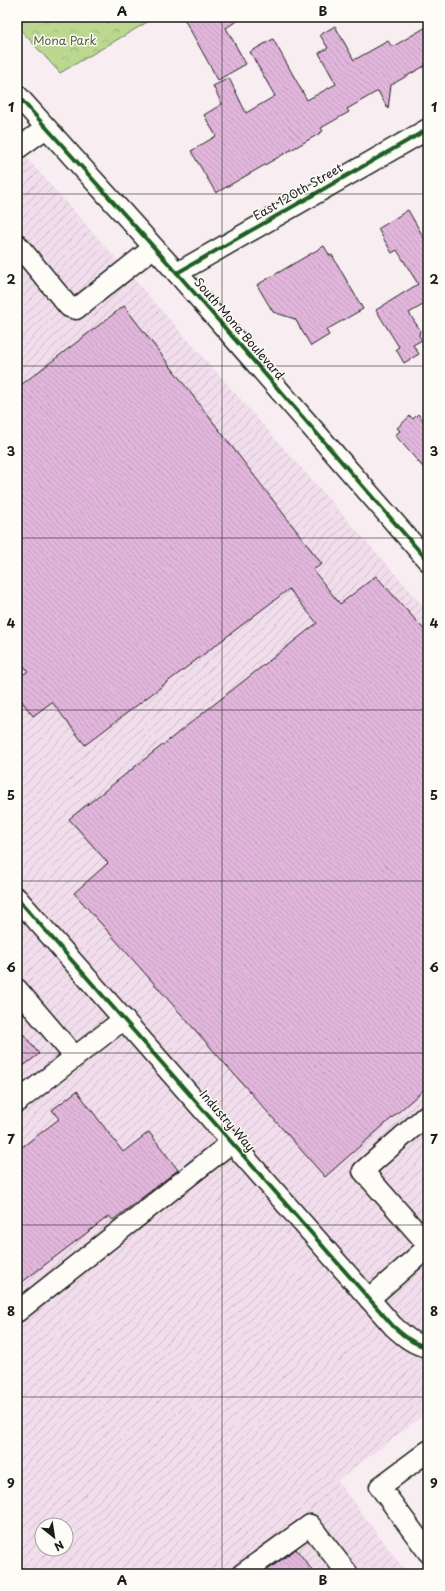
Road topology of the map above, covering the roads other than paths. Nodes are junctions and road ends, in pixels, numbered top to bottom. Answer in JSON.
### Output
{"nodes":[{"id":1,"x":17,"y":95,"type":"edge"},
{"id":2,"x":46,"y":128,"type":"junction"},
{"id":3,"x":428,"y":129,"type":"edge"},
{"id":4,"x":17,"y":149,"type":"edge"},
{"id":5,"x":17,"y":244,"type":"edge"},
{"id":6,"x":153,"y":248,"type":"junction"},
{"id":7,"x":177,"y":273,"type":"junction"},
{"id":8,"x":428,"y":561,"type":"edge"},
{"id":9,"x":17,"y":898,"type":"edge"},
{"id":10,"x":17,"y":989,"type":"edge"},
{"id":11,"x":124,"y":1019,"type":"junction"},
{"id":12,"x":75,"y":1057,"type":"junction"},
{"id":13,"x":17,"y":1102,"type":"edge"},
{"id":14,"x":428,"y":1114,"type":"edge"},
{"id":15,"x":232,"y":1142,"type":"junction"},
{"id":16,"x":428,"y":1246,"type":"edge"},
{"id":17,"x":368,"y":1299,"type":"junction"},
{"id":18,"x":17,"y":1312,"type":"edge"},
{"id":19,"x":428,"y":1347,"type":"edge"},
{"id":20,"x":428,"y":1451,"type":"edge"},
{"id":21,"x":428,"y":1552,"type":"edge"},
{"id":22,"x":242,"y":1574,"type":"edge"},
{"id":23,"x":348,"y":1574,"type":"edge"}],
"edges":[{"from":1,"to":2,"type":"street","name":"South Mona Boulevard"},
{"from":2,"to":4,"type":"street"},
{"from":2,"to":6,"type":"street","name":"South Mona Boulevard"},
{"from":3,"to":7,"type":"street","name":"East 120th Street"},
{"from":5,"to":6,"type":"street"},
{"from":6,"to":7,"type":"street","name":"South Mona Boulevard"},
{"from":7,"to":8,"type":"street","name":"South Mona Boulevard"},
{"from":9,"to":11,"type":"street","name":"Industry Way"},
{"from":10,"to":12,"type":"street"},
{"from":11,"to":12,"type":"street"},
{"from":11,"to":15,"type":"street","name":"Industry Way"},
{"from":12,"to":13,"type":"street"},
{"from":14,"to":16,"type":"street"},
{"from":15,"to":17,"type":"street","name":"Industry Way"},
{"from":15,"to":18,"type":"street"},
{"from":16,"to":17,"type":"street"},
{"from":17,"to":19,"type":"street","name":"Industry Way"},
{"from":20,"to":21,"type":"street"},
{"from":22,"to":23,"type":"street"}]}
